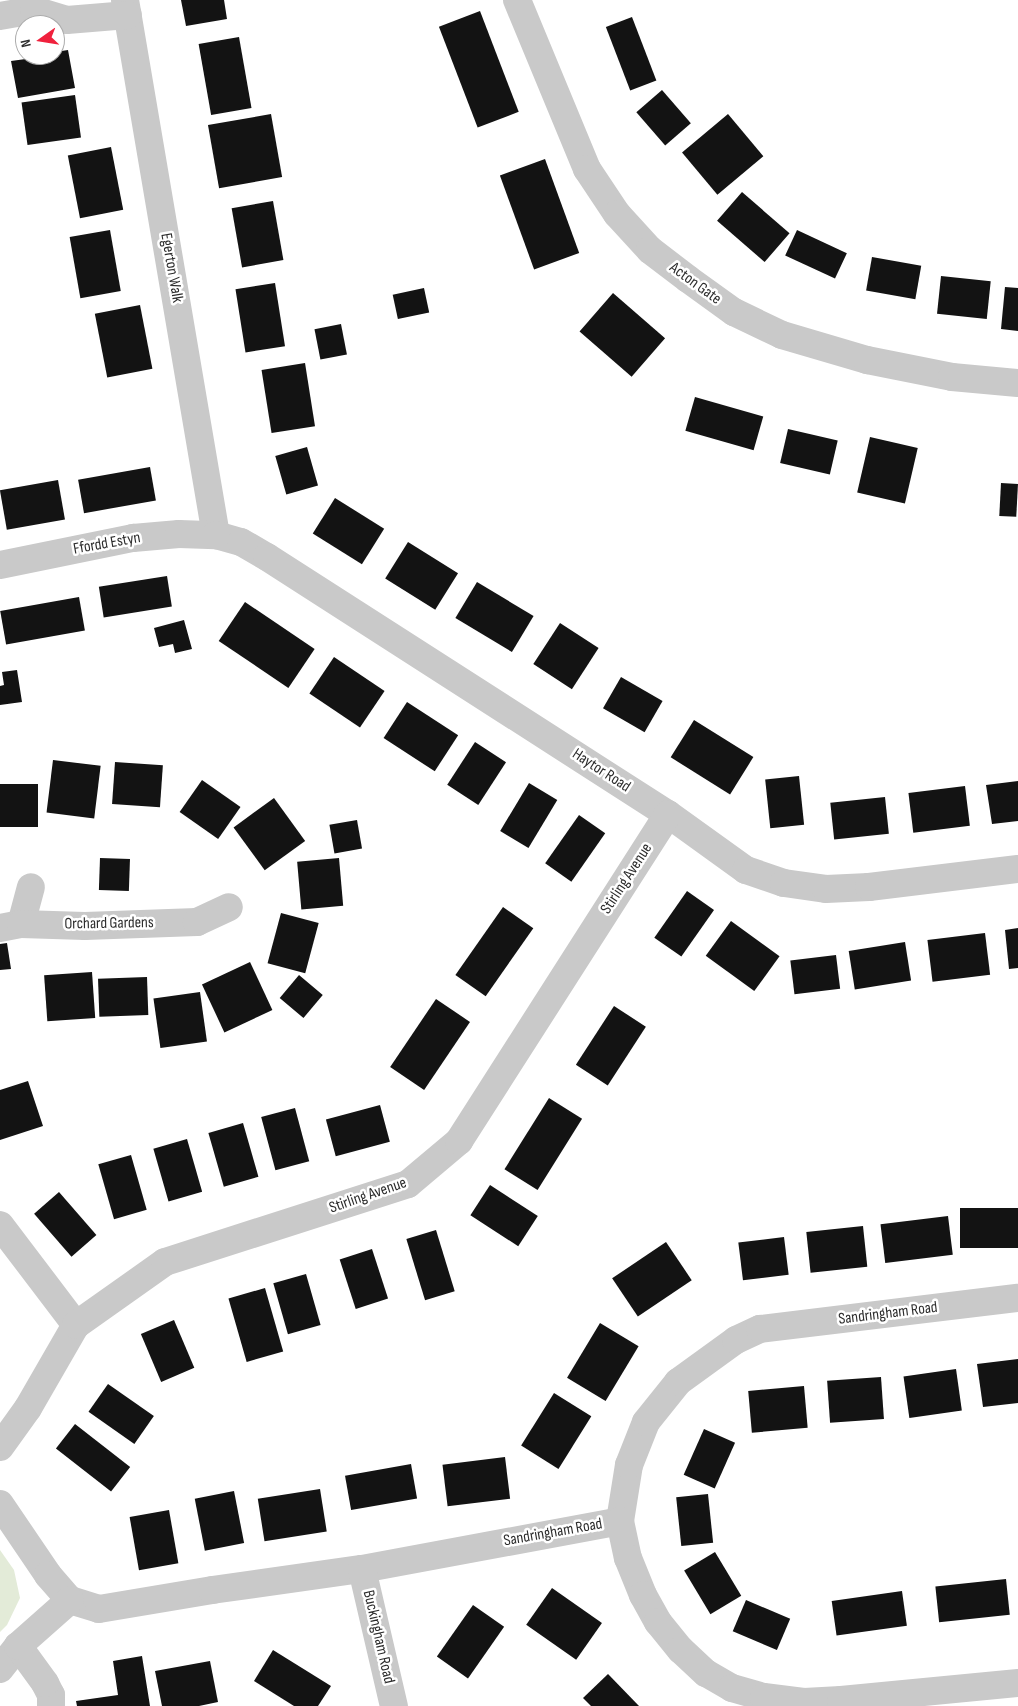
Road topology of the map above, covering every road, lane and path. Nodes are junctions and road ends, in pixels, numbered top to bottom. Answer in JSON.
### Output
{"nodes":[{"id":1,"x":517,"y":0,"type":"edge"},
{"id":2,"x":127,"y":8,"type":"edge"},
{"id":3,"x":0,"y":16,"type":"edge"},
{"id":4,"x":1018,"y":383,"type":"edge"},
{"id":5,"x":216,"y":535,"type":"junction"},
{"id":6,"x":0,"y":565,"type":"edge"},
{"id":7,"x":668,"y":814,"type":"junction"},
{"id":8,"x":1018,"y":870,"type":"edge"},
{"id":9,"x":31,"y":887,"type":"dead end"},
{"id":10,"x":230,"y":907,"type":"dead end"},
{"id":11,"x":11,"y":926,"type":"edge"},
{"id":12,"x":0,"y":1224,"type":"edge"},
{"id":13,"x":1018,"y":1298,"type":"edge"},
{"id":14,"x":76,"y":1325,"type":"junction"},
{"id":15,"x":0,"y":1447,"type":"edge"},
{"id":16,"x":0,"y":1504,"type":"edge"},
{"id":17,"x":620,"y":1521,"type":"junction"},
{"id":18,"x":362,"y":1569,"type":"junction"},
{"id":19,"x":70,"y":1600,"type":"junction"},
{"id":20,"x":18,"y":1646,"type":"junction"},
{"id":21,"x":0,"y":1669,"type":"edge"},
{"id":22,"x":1018,"y":1683,"type":"edge"},
{"id":23,"x":51,"y":1706,"type":"edge"},
{"id":24,"x":394,"y":1706,"type":"edge"}],
"edges":[{"from":1,"to":4,"type":"street","name":"Acton Gate"},
{"from":2,"to":3,"type":"street"},
{"from":2,"to":5,"type":"street","name":"Egerton Walk"},
{"from":5,"to":6,"type":"street","name":"Ffordd Estyn"},
{"from":5,"to":7,"type":"street","name":"Haytor Road"},
{"from":7,"to":8,"type":"street","name":"Haytor Road"},
{"from":7,"to":14,"type":"street","name":"Stirling Avenue"},
{"from":9,"to":11,"type":"street","name":"Orchard Gardens"},
{"from":10,"to":11,"type":"street","name":"Orchard Gardens"},
{"from":12,"to":14,"type":"street"},
{"from":13,"to":17,"type":"street","name":"Sandringham Road"},
{"from":14,"to":15,"type":"street","name":"Stirling Avenue"},
{"from":16,"to":19,"type":"street"},
{"from":17,"to":18,"type":"street","name":"Sandringham Road"},
{"from":17,"to":22,"type":"street"},
{"from":18,"to":19,"type":"street","name":"Sandringham Road"},
{"from":18,"to":24,"type":"street","name":"Buckingham Road"},
{"from":19,"to":20,"type":"street"},
{"from":20,"to":21,"type":"street"},
{"from":20,"to":23,"type":"street"}]}
